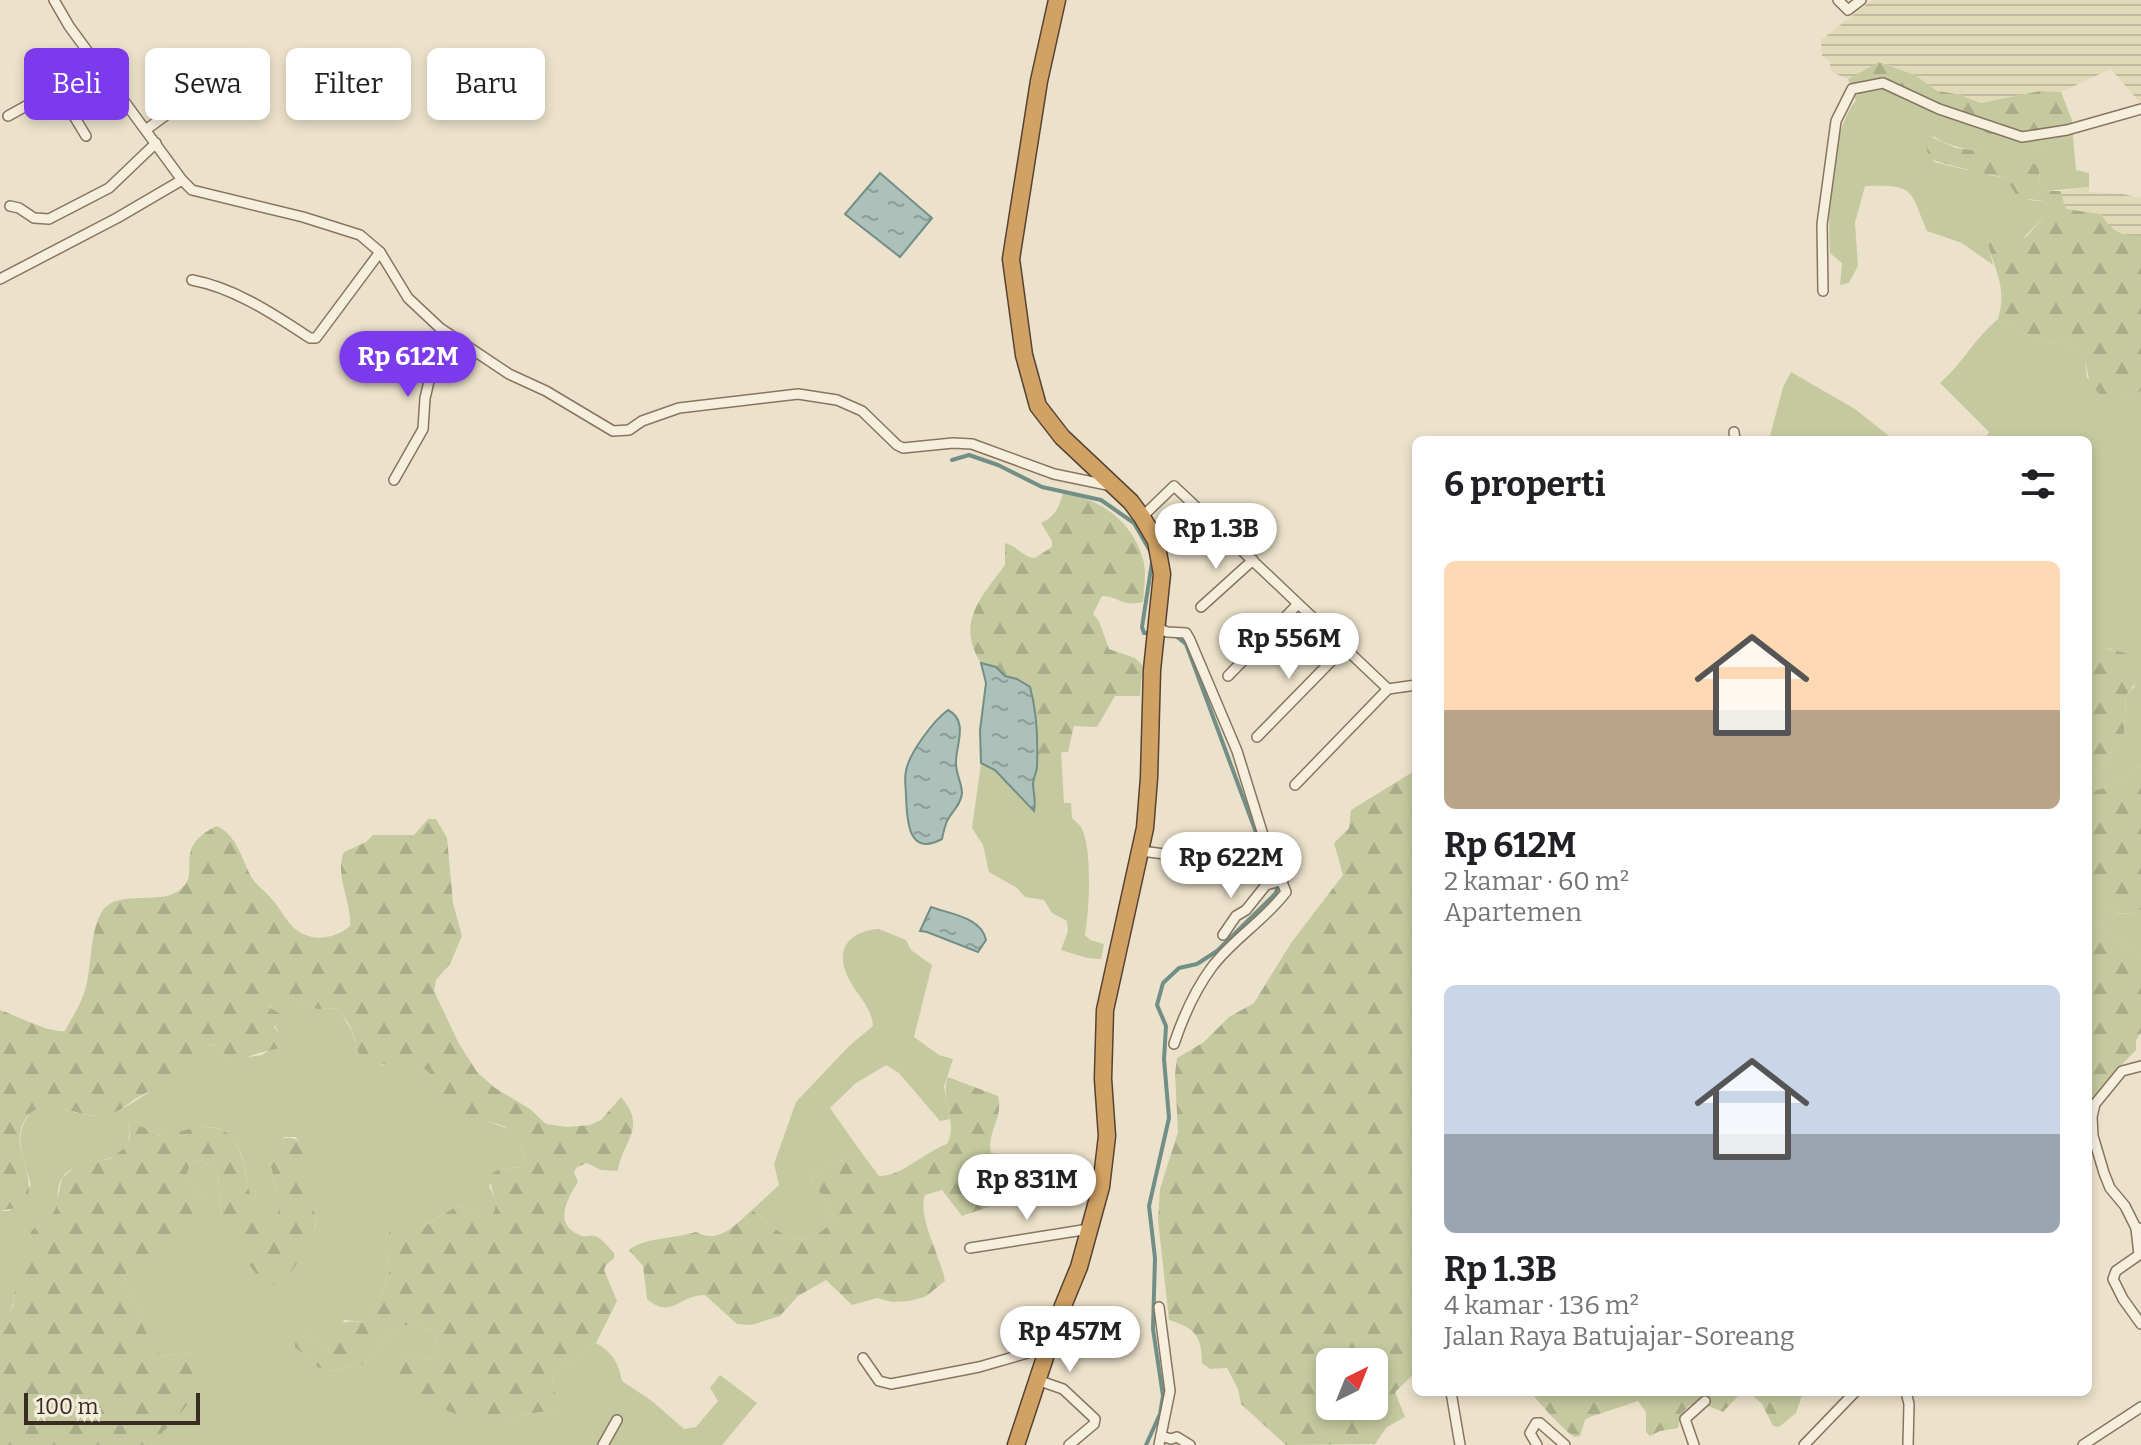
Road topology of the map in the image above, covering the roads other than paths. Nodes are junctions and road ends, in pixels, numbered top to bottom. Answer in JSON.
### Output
{"nodes":[{"id":1,"x":54,"y":0,"type":"edge"},
{"id":2,"x":1057,"y":0,"type":"edge"},
{"id":3,"x":1838,"y":0,"type":"edge"},
{"id":4,"x":1861,"y":0,"type":"edge"},
{"id":5,"x":85,"y":48,"type":"edge"},
{"id":6,"x":129,"y":106,"type":"edge"},
{"id":7,"x":24,"y":108,"type":"edge"},
{"id":8,"x":2141,"y":109,"type":"edge"},
{"id":9,"x":8,"y":116,"type":"dead end"},
{"id":10,"x":76,"y":120,"type":"edge"},
{"id":11,"x":159,"y":120,"type":"edge"},
{"id":12,"x":147,"y":129,"type":"junction"},
{"id":13,"x":86,"y":136,"type":"dead end"},
{"id":14,"x":156,"y":143,"type":"junction"},
{"id":15,"x":182,"y":180,"type":"junction"},
{"id":16,"x":10,"y":206,"type":"dead end"},
{"id":17,"x":380,"y":252,"type":"junction"},
{"id":18,"x":0,"y":279,"type":"edge"},
{"id":19,"x":192,"y":280,"type":"dead end"},
{"id":20,"x":1823,"y":291,"type":"dead end"},
{"id":21,"x":453,"y":338,"type":"junction"},
{"id":22,"x":394,"y":480,"type":"dead end"},
{"id":23,"x":1114,"y":486,"type":"junction"},
{"id":24,"x":1142,"y":517,"type":"junction"},
{"id":25,"x":1209,"y":519,"type":"junction"},
{"id":26,"x":1182,"y":546,"type":"dead end"},
{"id":27,"x":1253,"y":560,"type":"junction"},
{"id":28,"x":1298,"y":604,"type":"junction"},
{"id":29,"x":1201,"y":607,"type":"dead end"},
{"id":30,"x":1156,"y":627,"type":"junction"},
{"id":31,"x":1344,"y":648,"type":"junction"},
{"id":32,"x":1228,"y":676,"type":"dead end"},
{"id":33,"x":1412,"y":686,"type":"edge"},
{"id":34,"x":1388,"y":689,"type":"junction"},
{"id":35,"x":1257,"y":737,"type":"dead end"},
{"id":36,"x":1295,"y":785,"type":"dead end"},
{"id":37,"x":1141,"y":851,"type":"junction"},
{"id":38,"x":1275,"y":883,"type":"junction"},
{"id":39,"x":1223,"y":935,"type":"dead end"},
{"id":40,"x":1174,"y":1044,"type":"dead end"},
{"id":41,"x":2141,"y":1066,"type":"edge"},
{"id":42,"x":2138,"y":1228,"type":"edge"},
{"id":43,"x":1089,"y":1229,"type":"junction"},
{"id":44,"x":970,"y":1248,"type":"dead end"},
{"id":45,"x":1159,"y":1307,"type":"dead end"},
{"id":46,"x":2141,"y":1324,"type":"edge"},
{"id":47,"x":1048,"y":1347,"type":"junction"},
{"id":48,"x":863,"y":1358,"type":"dead end"},
{"id":49,"x":1037,"y":1380,"type":"junction"},
{"id":50,"x":1452,"y":1396,"type":"edge"},
{"id":51,"x":1851,"y":1396,"type":"edge"},
{"id":52,"x":1907,"y":1396,"type":"edge"},
{"id":53,"x":1705,"y":1401,"type":"dead end"},
{"id":54,"x":2141,"y":1407,"type":"edge"},
{"id":55,"x":617,"y":1420,"type":"dead end"},
{"id":56,"x":1160,"y":1440,"type":"edge"},
{"id":57,"x":603,"y":1445,"type":"edge"},
{"id":58,"x":1016,"y":1445,"type":"edge"},
{"id":59,"x":1069,"y":1445,"type":"edge"},
{"id":60,"x":1190,"y":1445,"type":"edge"},
{"id":61,"x":1460,"y":1445,"type":"edge"},
{"id":62,"x":1537,"y":1445,"type":"edge"},
{"id":63,"x":1565,"y":1445,"type":"edge"},
{"id":64,"x":1694,"y":1445,"type":"edge"},
{"id":65,"x":1804,"y":1445,"type":"edge"},
{"id":66,"x":1908,"y":1445,"type":"edge"},
{"id":67,"x":2083,"y":1445,"type":"edge"}],
"edges":[{"from":1,"to":5,"type":"street"},
{"from":2,"to":23,"type":"highway"},
{"from":3,"to":4,"type":"street"},
{"from":6,"to":12,"type":"street"},
{"from":7,"to":9,"type":"street"},
{"from":8,"to":20,"type":"street"},
{"from":10,"to":13,"type":"street"},
{"from":11,"to":12,"type":"street"},
{"from":12,"to":14,"type":"street"},
{"from":14,"to":15,"type":"street"},
{"from":14,"to":16,"type":"street"},
{"from":15,"to":17,"type":"street"},
{"from":15,"to":18,"type":"street"},
{"from":17,"to":19,"type":"street"},
{"from":17,"to":21,"type":"street"},
{"from":21,"to":22,"type":"street"},
{"from":21,"to":23,"type":"street"},
{"from":23,"to":24,"type":"highway"},
{"from":24,"to":25,"type":"street"},
{"from":24,"to":30,"type":"highway"},
{"from":25,"to":26,"type":"street"},
{"from":25,"to":27,"type":"street"},
{"from":27,"to":28,"type":"street"},
{"from":27,"to":29,"type":"street"},
{"from":28,"to":31,"type":"street"},
{"from":28,"to":32,"type":"street"},
{"from":30,"to":37,"type":"highway"},
{"from":30,"to":38,"type":"street"},
{"from":31,"to":34,"type":"street"},
{"from":31,"to":35,"type":"street"},
{"from":33,"to":34,"type":"street"},
{"from":34,"to":36,"type":"street"},
{"from":37,"to":38,"type":"street"},
{"from":37,"to":43,"type":"highway"},
{"from":38,"to":39,"type":"street"},
{"from":38,"to":40,"type":"street"},
{"from":41,"to":42,"type":"street"},
{"from":42,"to":46,"type":"street"},
{"from":43,"to":44,"type":"street"},
{"from":43,"to":47,"type":"highway"},
{"from":45,"to":56,"type":"street"},
{"from":47,"to":48,"type":"street"},
{"from":47,"to":49,"type":"highway"},
{"from":49,"to":58,"type":"highway"},
{"from":49,"to":59,"type":"street"},
{"from":50,"to":61,"type":"street"},
{"from":51,"to":65,"type":"street"},
{"from":52,"to":66,"type":"street"},
{"from":53,"to":64,"type":"street"},
{"from":54,"to":67,"type":"street"},
{"from":55,"to":57,"type":"street"},
{"from":56,"to":60,"type":"street"},
{"from":62,"to":63,"type":"street"}]}
